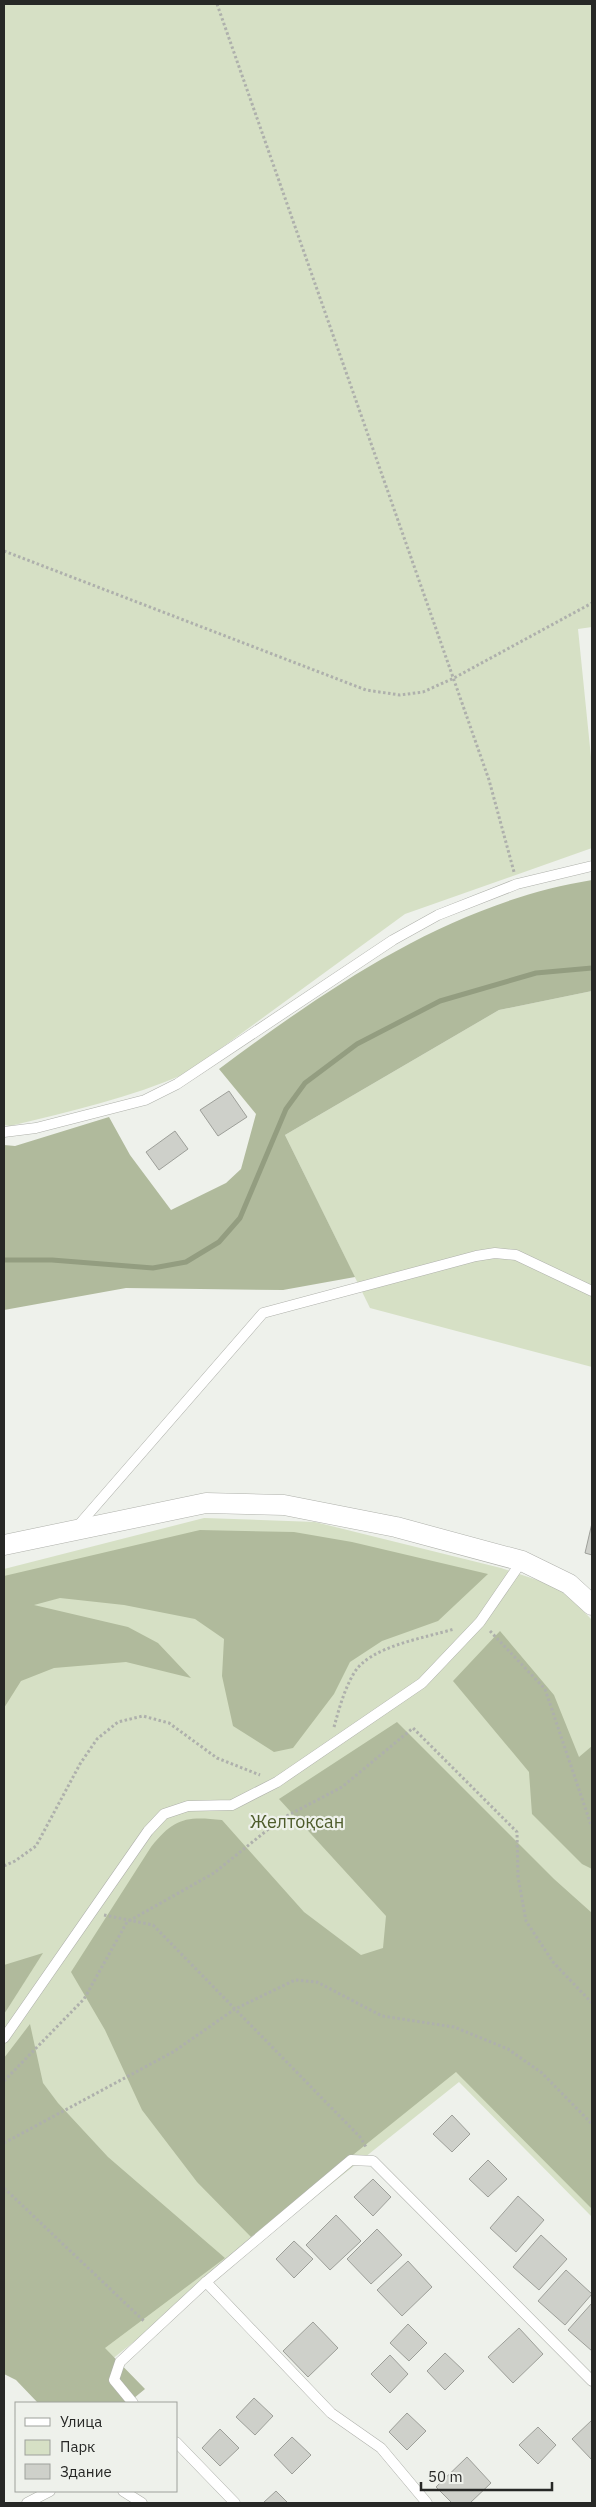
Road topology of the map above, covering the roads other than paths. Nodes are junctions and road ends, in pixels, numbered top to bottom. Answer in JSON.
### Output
{"nodes":[{"id":1,"x":592,"y":866,"type":"edge"},
{"id":2,"x":4,"y":1132,"type":"edge"},
{"id":3,"x":592,"y":1291,"type":"edge"},
{"id":4,"x":75,"y":1530,"type":"junction"},
{"id":5,"x":4,"y":1545,"type":"edge"},
{"id":6,"x":522,"y":1561,"type":"junction"},
{"id":7,"x":592,"y":1605,"type":"edge"},
{"id":8,"x":4,"y":2038,"type":"edge"},
{"id":9,"x":206,"y":2282,"type":"junction"},
{"id":10,"x":592,"y":2381,"type":"edge"},
{"id":11,"x":131,"y":2402,"type":"edge"},
{"id":12,"x":178,"y":2444,"type":"edge"},
{"id":13,"x":48,"y":2492,"type":"edge"},
{"id":14,"x":125,"y":2492,"type":"edge"},
{"id":15,"x":27,"y":2503,"type":"edge"},
{"id":16,"x":142,"y":2503,"type":"edge"},
{"id":17,"x":235,"y":2503,"type":"edge"},
{"id":18,"x":427,"y":2503,"type":"edge"}],
"edges":[{"from":1,"to":2,"type":"lane"},
{"from":3,"to":4,"type":"lane"},
{"from":4,"to":5,"type":"street"},
{"from":4,"to":6,"type":"street"},
{"from":6,"to":7,"type":"street"},
{"from":6,"to":8,"type":"lane"},
{"from":9,"to":10,"type":"lane"},
{"from":9,"to":11,"type":"lane"},
{"from":9,"to":18,"type":"lane"},
{"from":12,"to":17,"type":"lane"},
{"from":13,"to":15,"type":"lane"},
{"from":14,"to":16,"type":"lane"}]}
